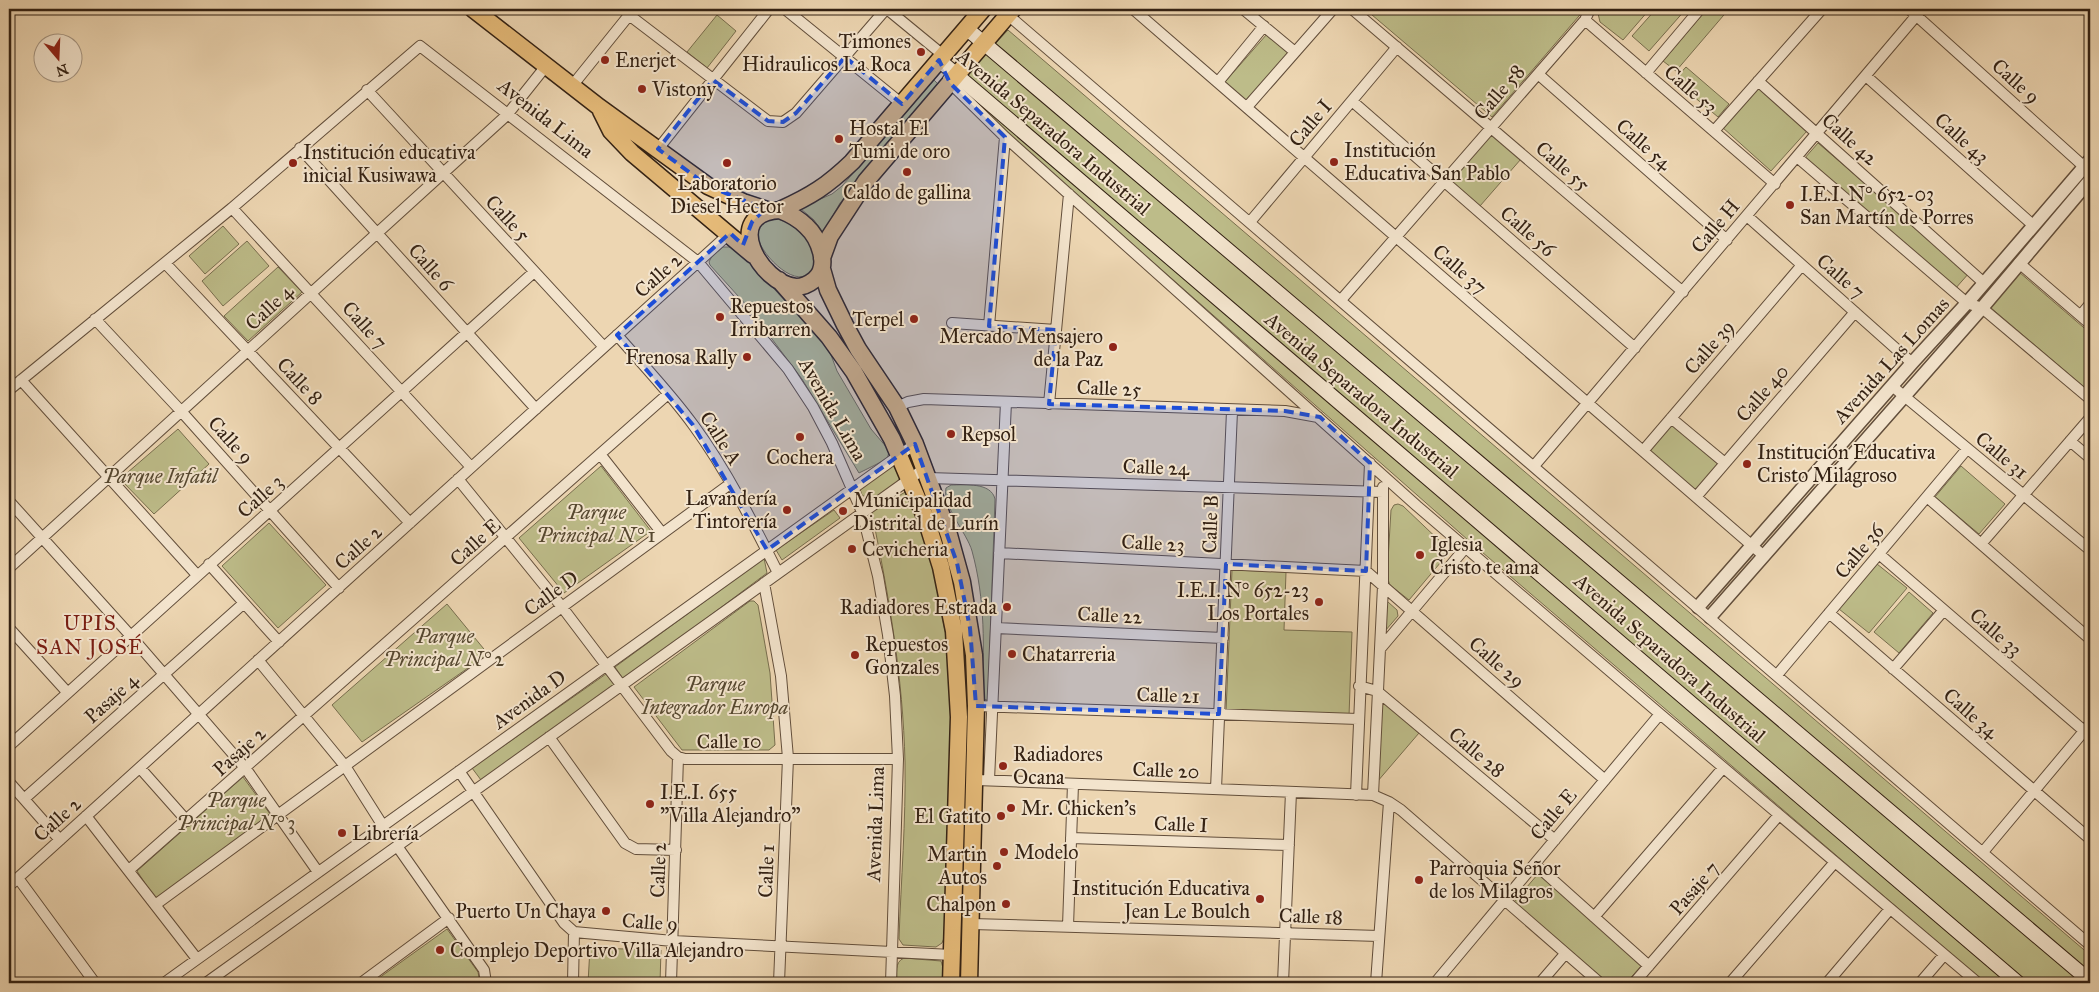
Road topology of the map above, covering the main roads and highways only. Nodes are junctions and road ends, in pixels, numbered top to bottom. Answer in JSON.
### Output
{"nodes":[{"id":1,"x":474,"y":9,"type":"edge"},
{"id":2,"x":983,"y":9,"type":"edge"},
{"id":3,"x":1007,"y":11,"type":"edge"},
{"id":4,"x":966,"y":28,"type":"junction"},
{"id":5,"x":984,"y":43,"type":"junction"},
{"id":6,"x":941,"y":58,"type":"junction"},
{"id":7,"x":953,"y":79,"type":"junction"},
{"id":8,"x":599,"y":107,"type":"junction"},
{"id":9,"x":775,"y":210,"type":"junction"},
{"id":10,"x":758,"y":259,"type":"junction"},
{"id":11,"x":822,"y":264,"type":"junction"},
{"id":12,"x":779,"y":280,"type":"junction"},
{"id":13,"x":2090,"y":981,"type":"edge"},
{"id":14,"x":951,"y":983,"type":"edge"},
{"id":15,"x":969,"y":983,"type":"edge"},
{"id":16,"x":2018,"y":983,"type":"edge"}],
"edges":[{"from":1,"to":8,"type":"main road","name":"Avenida Lima"},
{"from":2,"to":4,"type":"main road"},
{"from":3,"to":5,"type":"main road"},
{"from":4,"to":5,"type":"main road","name":"Avenida Separadora Industrial"},
{"from":4,"to":6,"type":"main road"},
{"from":5,"to":7,"type":"main road"},
{"from":5,"to":13,"type":"main road","name":"Avenida Separadora Industrial"},
{"from":6,"to":7,"type":"main road","name":"Avenida Separadora Industrial"},
{"from":6,"to":9,"type":"main road"},
{"from":7,"to":11,"type":"main road"},
{"from":7,"to":16,"type":"main road","name":"Avenida Separadora Industrial"},
{"from":8,"to":9,"type":"main road","name":"Avenida Lima"},
{"from":8,"to":10,"type":"main road","name":"Avenida Lima"},
{"from":9,"to":10,"type":"main road"},
{"from":9,"to":11,"type":"main road"},
{"from":10,"to":12,"type":"main road"},
{"from":11,"to":12,"type":"main road"},
{"from":11,"to":15,"type":"main road"},
{"from":12,"to":14,"type":"main road","name":"Avenida Lima"}]}
